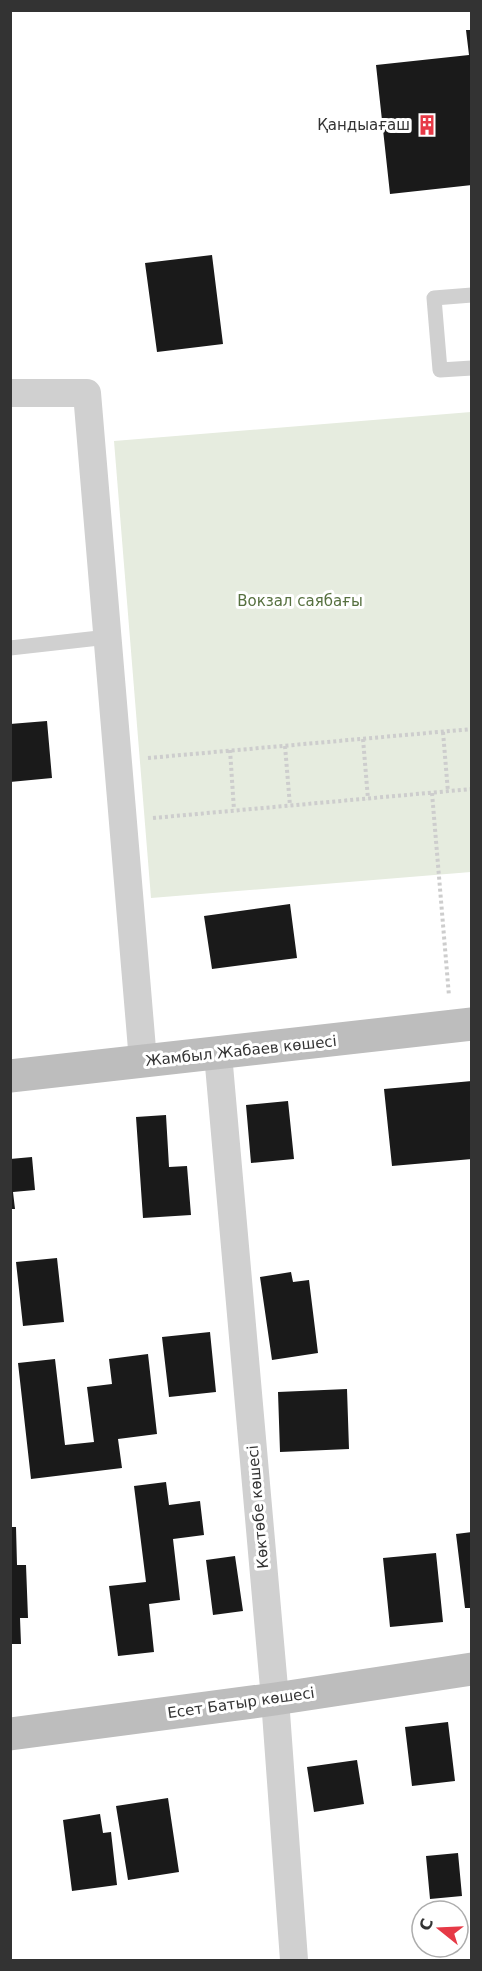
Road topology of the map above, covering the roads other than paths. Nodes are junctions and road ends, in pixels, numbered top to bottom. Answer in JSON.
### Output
{"nodes":[{"id":1,"x":471,"y":295,"type":"edge"},
{"id":2,"x":471,"y":368,"type":"edge"},
{"id":3,"x":10,"y":393,"type":"edge"},
{"id":4,"x":108,"y":637,"type":"junction"},
{"id":5,"x":10,"y":648,"type":"edge"},
{"id":6,"x":462,"y":1025,"type":"edge"},
{"id":7,"x":218,"y":1054,"type":"junction"},
{"id":8,"x":143,"y":1062,"type":"junction"},
{"id":9,"x":10,"y":1076,"type":"edge"},
{"id":10,"x":471,"y":1669,"type":"edge"},
{"id":11,"x":274,"y":1699,"type":"junction"},
{"id":12,"x":10,"y":1734,"type":"edge"},
{"id":13,"x":294,"y":1960,"type":"edge"}],
"edges":[{"from":1,"to":2,"type":"lane"},
{"from":3,"to":4,"type":"street"},
{"from":4,"to":5,"type":"lane"},
{"from":4,"to":8,"type":"street"},
{"from":6,"to":7,"type":"street","name":"Жамбыл Жабаев көшесі"},
{"from":7,"to":8,"type":"street","name":"Жамбыл Жабаев көшесі"},
{"from":7,"to":11,"type":"street","name":"Көктөбе көшесі"},
{"from":8,"to":9,"type":"street","name":"Жамбыл Жабаев көшесі"},
{"from":10,"to":11,"type":"street","name":"Есет Батыр көшесі"},
{"from":11,"to":12,"type":"street","name":"Есет Батыр көшесі"},
{"from":11,"to":13,"type":"street","name":"Көктөбе көшесі"}]}
